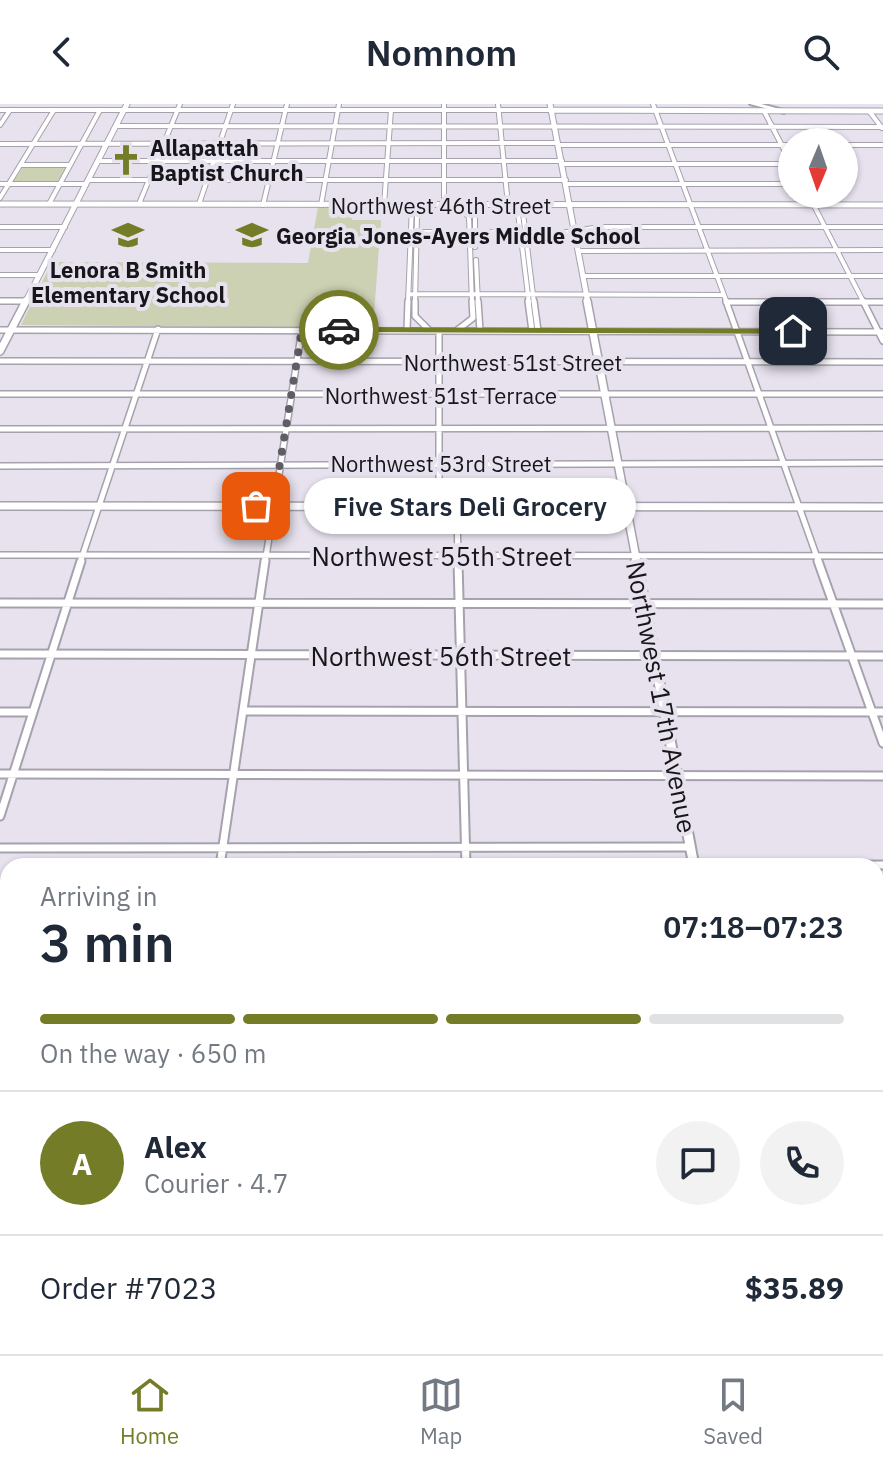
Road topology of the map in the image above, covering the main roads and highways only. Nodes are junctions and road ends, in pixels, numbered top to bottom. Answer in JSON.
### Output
{"nodes":[{"id":1,"x":753,"y":104,"type":"edge"},
{"id":2,"x":126,"y":107,"type":"edge"},
{"id":3,"x":551,"y":107,"type":"edge"},
{"id":4,"x":654,"y":107,"type":"edge"},
{"id":5,"x":784,"y":111,"type":"junction"},
{"id":6,"x":883,"y":111,"type":"edge"},
{"id":7,"x":0,"y":351,"type":"edge"},
{"id":8,"x":0,"y":506,"type":"edge"},
{"id":9,"x":625,"y":507,"type":"junction"},
{"id":10,"x":883,"y":507,"type":"edge"},
{"id":11,"x":692,"y":858,"type":"edge"}],
"edges":[{"from":1,"to":5,"type":"highway"},
{"from":2,"to":7,"type":"main road"},
{"from":3,"to":4,"type":"main road"},
{"from":3,"to":9,"type":"main road","name":"Northwest 17th Avenue"},
{"from":4,"to":5,"type":"main road"},
{"from":5,"to":6,"type":"main road"},
{"from":8,"to":9,"type":"main road"},
{"from":9,"to":10,"type":"main road"},
{"from":9,"to":11,"type":"main road","name":"Northwest 17th Avenue"}]}
